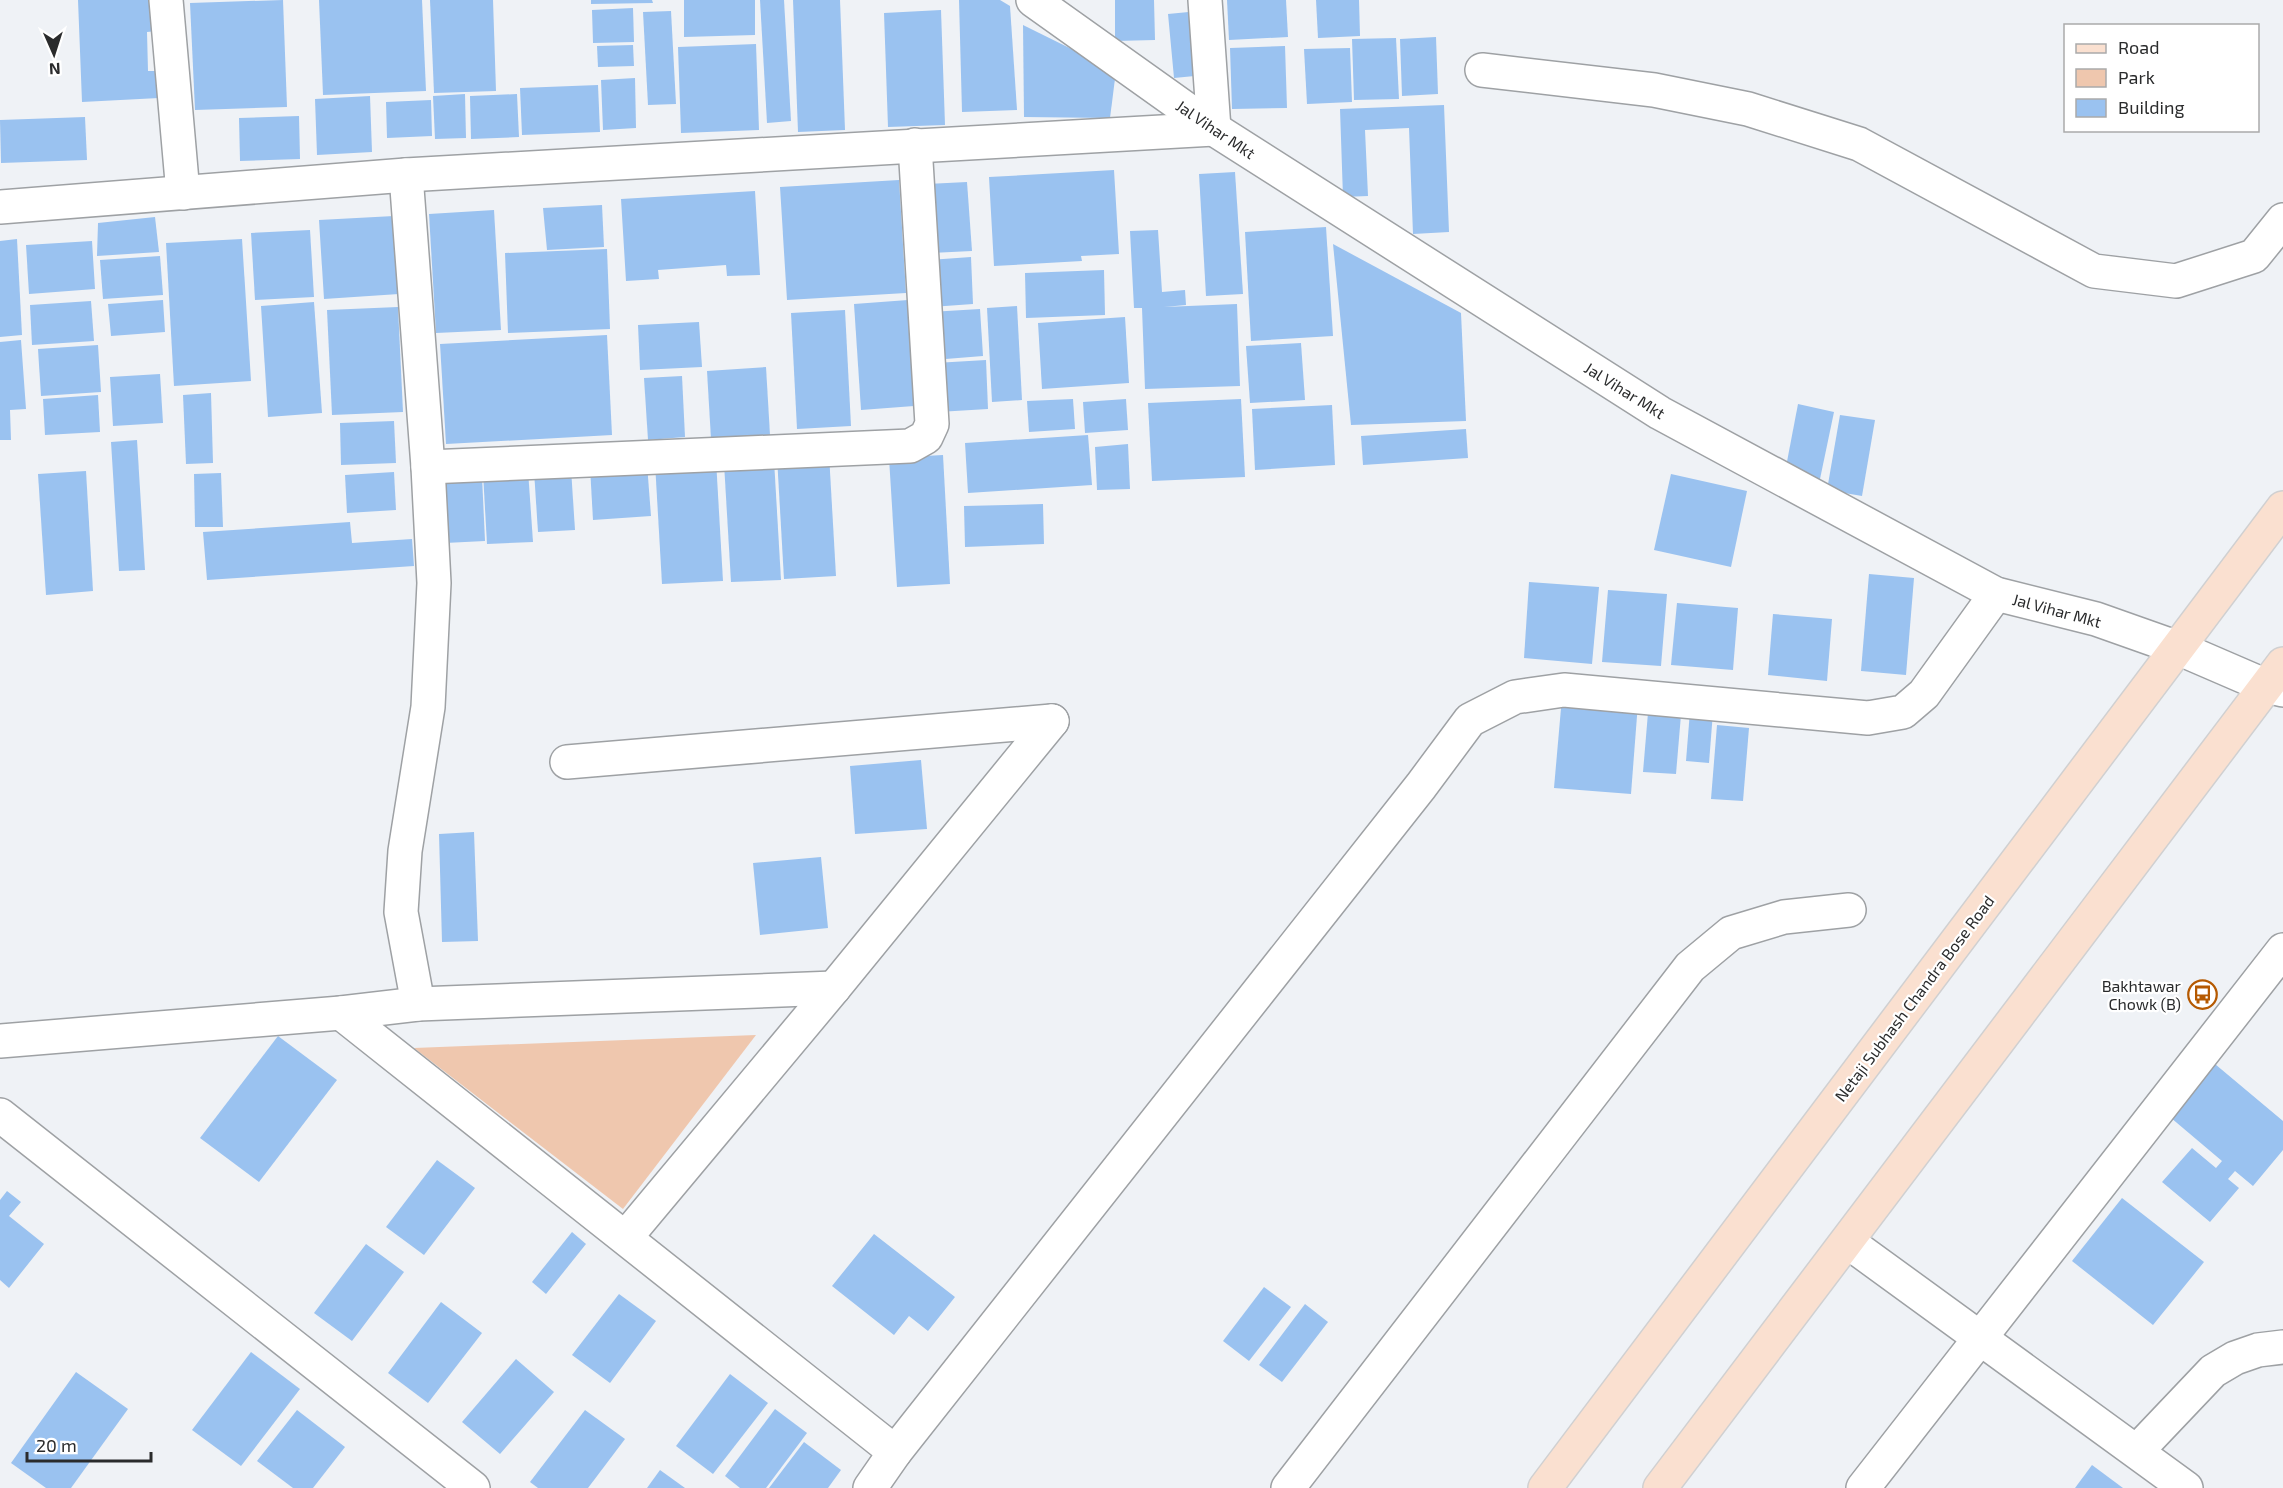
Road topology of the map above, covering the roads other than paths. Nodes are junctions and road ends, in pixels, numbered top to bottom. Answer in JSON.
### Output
{"nodes":[{"id":1,"x":166,"y":0,"type":"edge"},
{"id":2,"x":1033,"y":0,"type":"edge"},
{"id":3,"x":1205,"y":0,"type":"edge"},
{"id":4,"x":1482,"y":70,"type":"dead end"},
{"id":5,"x":1214,"y":129,"type":"junction"},
{"id":6,"x":915,"y":145,"type":"junction"},
{"id":7,"x":406,"y":175,"type":"junction"},
{"id":8,"x":183,"y":193,"type":"junction"},
{"id":9,"x":0,"y":207,"type":"edge"},
{"id":10,"x":2283,"y":220,"type":"edge"},
{"id":11,"x":428,"y":467,"type":"junction"},
{"id":12,"x":2283,"y":508,"type":"edge"},
{"id":13,"x":1996,"y":594,"type":"junction"},
{"id":14,"x":2178,"y":648,"type":"junction"},
{"id":15,"x":2277,"y":680,"type":"edge"},
{"id":16,"x":567,"y":762,"type":"dead end"},
{"id":17,"x":1850,"y":910,"type":"dead end"},
{"id":18,"x":2283,"y":950,"type":"edge"},
{"id":19,"x":834,"y":988,"type":"junction"},
{"id":20,"x":418,"y":1004,"type":"junction"},
{"id":21,"x":341,"y":1013,"type":"junction"},
{"id":22,"x":0,"y":1041,"type":"edge"},
{"id":23,"x":0,"y":1115,"type":"edge"},
{"id":24,"x":626,"y":1237,"type":"junction"},
{"id":25,"x":1848,"y":1242,"type":"junction"},
{"id":26,"x":1982,"y":1339,"type":"junction"},
{"id":27,"x":2283,"y":1347,"type":"edge"},
{"id":28,"x":2137,"y":1451,"type":"junction"},
{"id":29,"x":895,"y":1452,"type":"junction"},
{"id":30,"x":473,"y":1488,"type":"edge"},
{"id":31,"x":870,"y":1488,"type":"edge"},
{"id":32,"x":1288,"y":1488,"type":"edge"},
{"id":33,"x":1545,"y":1488,"type":"edge"},
{"id":34,"x":1660,"y":1488,"type":"edge"},
{"id":35,"x":1863,"y":1488,"type":"edge"},
{"id":36,"x":2186,"y":1488,"type":"edge"}],
"edges":[{"from":1,"to":8,"type":"street"},
{"from":2,"to":5,"type":"street","name":"Jal Vihar Mkt"},
{"from":3,"to":5,"type":"street"},
{"from":4,"to":10,"type":"street"},
{"from":5,"to":6,"type":"street"},
{"from":5,"to":13,"type":"street","name":"Jal Vihar Mkt"},
{"from":6,"to":7,"type":"street"},
{"from":6,"to":11,"type":"street"},
{"from":7,"to":8,"type":"street"},
{"from":7,"to":11,"type":"street"},
{"from":8,"to":9,"type":"street"},
{"from":11,"to":20,"type":"street"},
{"from":12,"to":14,"type":"main road","name":"Netaji Subhash Chandra Bose Road"},
{"from":13,"to":14,"type":"street","name":"Jal Vihar Mkt"},
{"from":13,"to":29,"type":"street"},
{"from":14,"to":15,"type":"street","name":"Jal Vihar Mkt"},
{"from":14,"to":33,"type":"main road","name":"Netaji Subhash Chandra Bose Road"},
{"from":15,"to":25,"type":"main road"},
{"from":16,"to":19,"type":"street"},
{"from":17,"to":32,"type":"street"},
{"from":18,"to":26,"type":"street"},
{"from":19,"to":20,"type":"street"},
{"from":19,"to":24,"type":"street"},
{"from":20,"to":21,"type":"street"},
{"from":21,"to":22,"type":"street"},
{"from":21,"to":24,"type":"street"},
{"from":23,"to":30,"type":"street"},
{"from":24,"to":29,"type":"street"},
{"from":25,"to":26,"type":"street"},
{"from":25,"to":34,"type":"main road"},
{"from":26,"to":28,"type":"street"},
{"from":26,"to":35,"type":"street"},
{"from":27,"to":28,"type":"street"},
{"from":28,"to":36,"type":"street"},
{"from":29,"to":31,"type":"street"}]}
